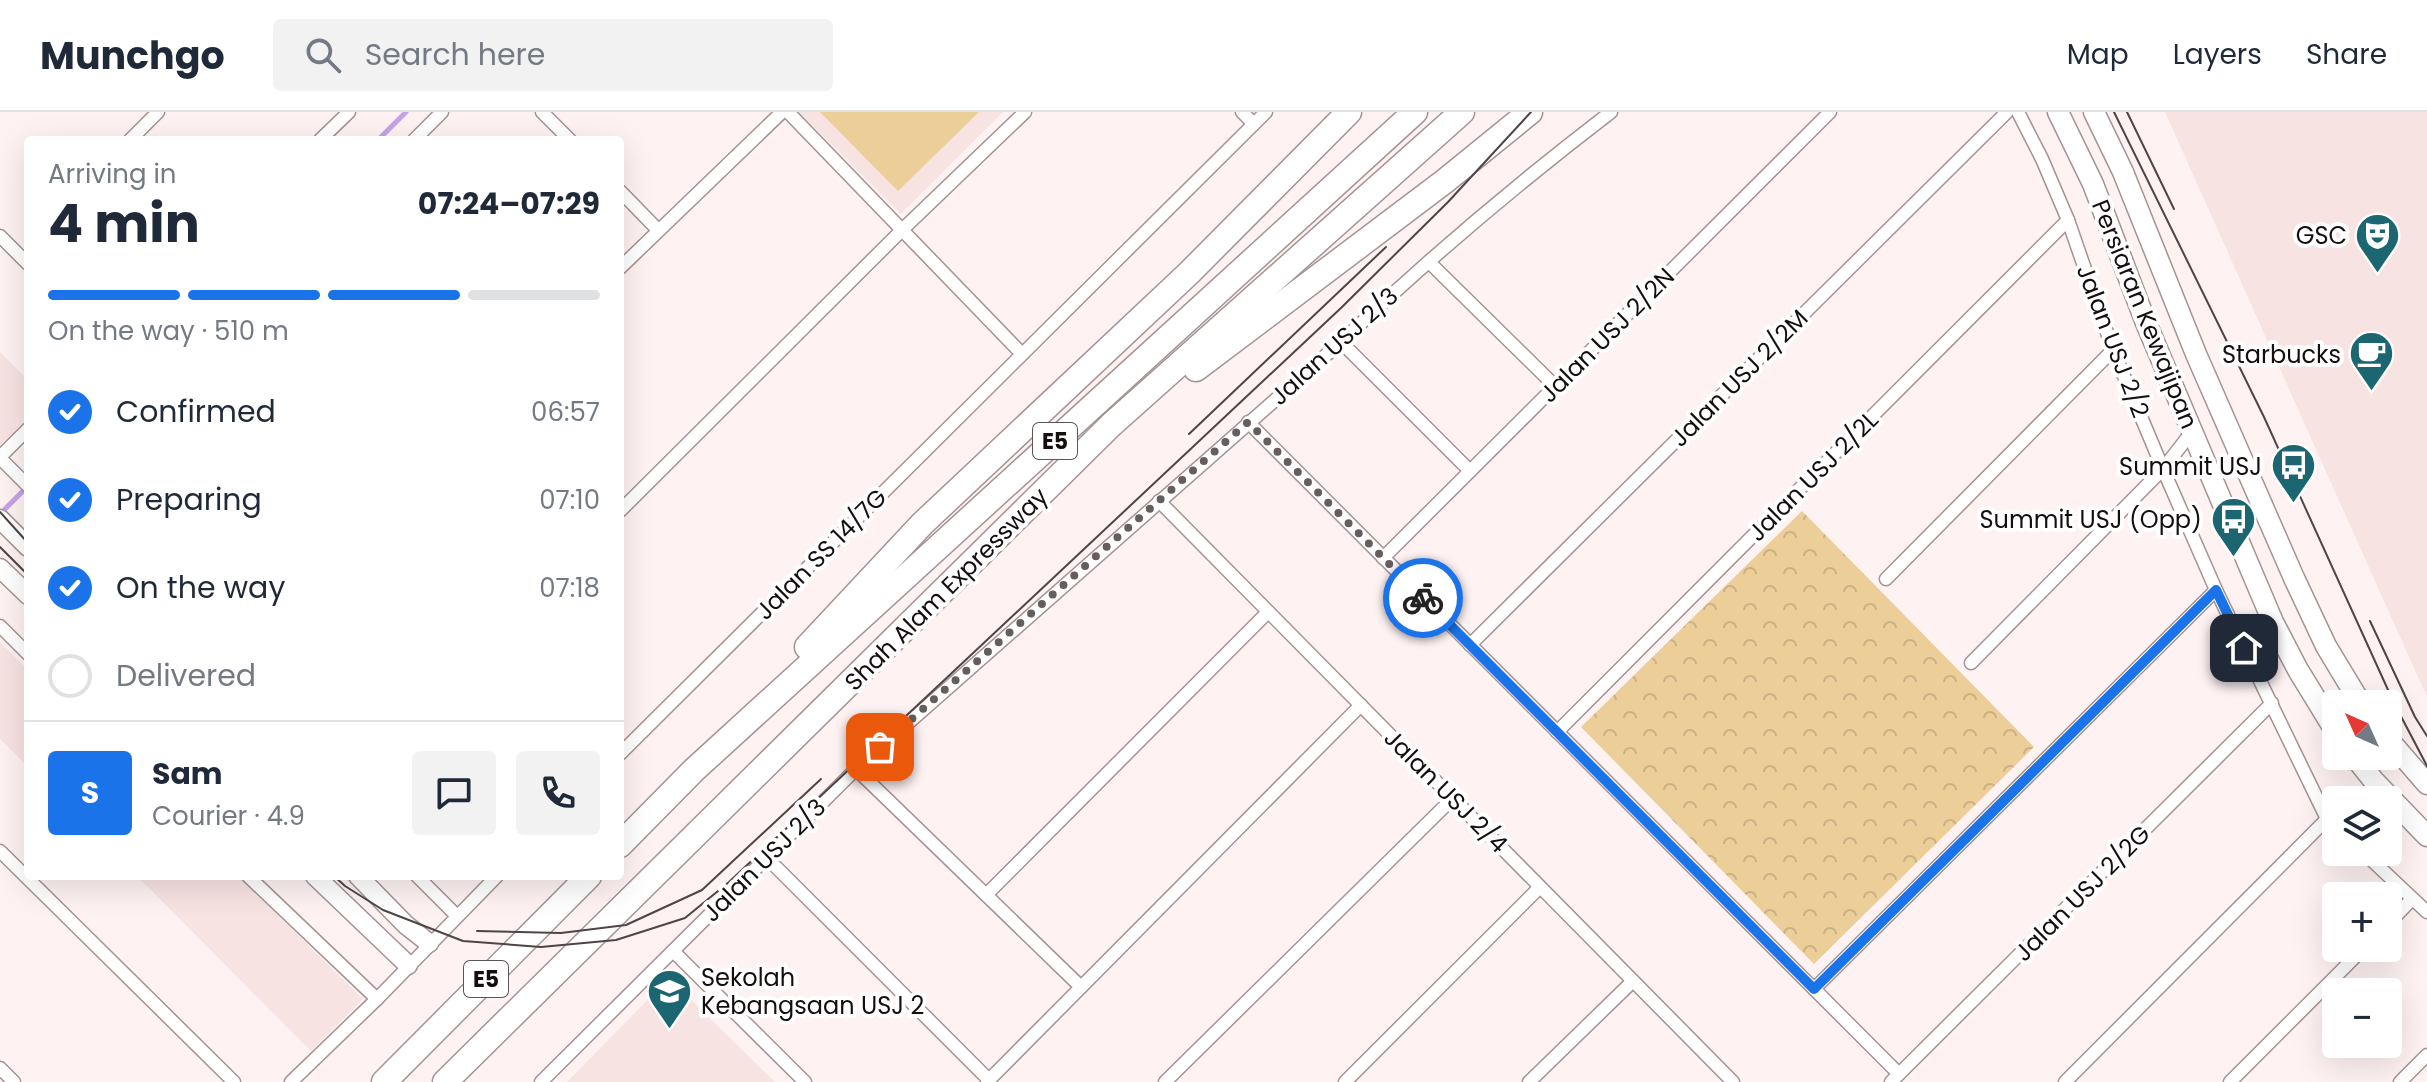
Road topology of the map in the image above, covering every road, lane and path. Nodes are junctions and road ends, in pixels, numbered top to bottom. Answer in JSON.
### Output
{"nodes":[{"id":1,"x":158,"y":112,"type":"edge"},
{"id":2,"x":349,"y":112,"type":"edge"},
{"id":3,"x":442,"y":112,"type":"edge"},
{"id":4,"x":542,"y":112,"type":"edge"},
{"id":5,"x":785,"y":112,"type":"edge"},
{"id":6,"x":1025,"y":112,"type":"edge"},
{"id":7,"x":1242,"y":112,"type":"edge"},
{"id":8,"x":1266,"y":112,"type":"edge"},
{"id":9,"x":1349,"y":112,"type":"edge"},
{"id":10,"x":1415,"y":112,"type":"edge"},
{"id":11,"x":1462,"y":112,"type":"edge"},
{"id":12,"x":1530,"y":112,"type":"edge"},
{"id":13,"x":1611,"y":112,"type":"edge"},
{"id":14,"x":1830,"y":112,"type":"edge"},
{"id":15,"x":2007,"y":112,"type":"edge"},
{"id":16,"x":2018,"y":112,"type":"edge"},
{"id":17,"x":2058,"y":112,"type":"edge"},
{"id":18,"x":2094,"y":112,"type":"edge"},
{"id":19,"x":1254,"y":124,"type":"junction"},
{"id":20,"x":134,"y":136,"type":"edge"},
{"id":21,"x":324,"y":136,"type":"edge"},
{"id":22,"x":418,"y":136,"type":"edge"},
{"id":23,"x":566,"y":136,"type":"edge"},
{"id":24,"x":624,"y":195,"type":"edge"},
{"id":25,"x":2068,"y":220,"type":"junction"},
{"id":26,"x":903,"y":229,"type":"junction"},
{"id":27,"x":658,"y":230,"type":"junction"},
{"id":28,"x":0,"y":236,"type":"edge"},
{"id":29,"x":24,"y":246,"type":"edge"},
{"id":30,"x":17,"y":253,"type":"junction"},
{"id":31,"x":24,"y":260,"type":"edge"},
{"id":32,"x":1429,"y":262,"type":"junction"},
{"id":33,"x":624,"y":264,"type":"edge"},
{"id":34,"x":1341,"y":342,"type":"junction"},
{"id":35,"x":2113,"y":350,"type":"junction"},
{"id":36,"x":1022,"y":354,"type":"junction"},
{"id":37,"x":1555,"y":386,"type":"junction"},
{"id":38,"x":1248,"y":422,"type":"junction"},
{"id":39,"x":1111,"y":425,"type":"junction"},
{"id":40,"x":24,"y":433,"type":"edge"},
{"id":41,"x":2191,"y":433,"type":"junction"},
{"id":42,"x":0,"y":458,"type":"edge"},
{"id":43,"x":2163,"y":469,"type":"junction"},
{"id":44,"x":1470,"y":471,"type":"junction"},
{"id":45,"x":24,"y":483,"type":"edge"},
{"id":46,"x":1159,"y":501,"type":"junction"},
{"id":47,"x":624,"y":507,"type":"edge"},
{"id":48,"x":1,"y":520,"type":"edge"},
{"id":49,"x":24,"y":536,"type":"edge"},
{"id":50,"x":1383,"y":558,"type":"junction"},
{"id":51,"x":0,"y":568,"type":"edge"},
{"id":52,"x":1886,"y":579,"type":"dead end"},
{"id":53,"x":2216,"y":590,"type":"junction"},
{"id":54,"x":24,"y":591,"type":"edge"},
{"id":55,"x":1268,"y":612,"type":"junction"},
{"id":56,"x":0,"y":626,"type":"edge"},
{"id":57,"x":1470,"y":645,"type":"junction"},
{"id":58,"x":24,"y":650,"type":"edge"},
{"id":59,"x":1971,"y":663,"type":"dead end"},
{"id":60,"x":2353,"y":690,"type":"edge"},
{"id":61,"x":2272,"y":703,"type":"junction"},
{"id":62,"x":1361,"y":705,"type":"junction"},
{"id":63,"x":2322,"y":709,"type":"edge"},
{"id":64,"x":1557,"y":732,"type":"junction"},
{"id":65,"x":624,"y":750,"type":"edge"},
{"id":66,"x":2402,"y":755,"type":"edge"},
{"id":67,"x":856,"y":769,"type":"junction"},
{"id":68,"x":694,"y":770,"type":"junction"},
{"id":69,"x":2365,"y":770,"type":"edge"},
{"id":70,"x":2427,"y":784,"type":"edge"},
{"id":71,"x":1453,"y":798,"type":"junction"},
{"id":72,"x":2322,"y":803,"type":"edge"},
{"id":73,"x":2322,"y":833,"type":"edge"},
{"id":74,"x":2427,"y":836,"type":"edge"},
{"id":75,"x":624,"y":841,"type":"edge"},
{"id":76,"x":0,"y":851,"type":"edge"},
{"id":77,"x":767,"y":858,"type":"junction"},
{"id":78,"x":2378,"y":866,"type":"edge"},
{"id":79,"x":24,"y":875,"type":"edge"},
{"id":80,"x":29,"y":880,"type":"edge"},
{"id":81,"x":252,"y":880,"type":"edge"},
{"id":82,"x":319,"y":880,"type":"edge"},
{"id":83,"x":362,"y":880,"type":"edge"},
{"id":84,"x":421,"y":880,"type":"edge"},
{"id":85,"x":493,"y":880,"type":"edge"},
{"id":86,"x":585,"y":880,"type":"edge"},
{"id":87,"x":1540,"y":887,"type":"junction"},
{"id":88,"x":986,"y":895,"type":"junction"},
{"id":89,"x":2412,"y":899,"type":"junction"},
{"id":90,"x":2402,"y":909,"type":"edge"},
{"id":91,"x":2427,"y":912,"type":"edge"},
{"id":92,"x":457,"y":916,"type":"junction"},
{"id":93,"x":406,"y":925,"type":"junction"},
{"id":94,"x":429,"y":943,"type":"junction"},
{"id":95,"x":386,"y":944,"type":"junction"},
{"id":96,"x":673,"y":951,"type":"junction"},
{"id":97,"x":2350,"y":962,"type":"edge"},
{"id":98,"x":408,"y":965,"type":"junction"},
{"id":99,"x":1633,"y":981,"type":"junction"},
{"id":100,"x":1081,"y":987,"type":"junction"},
{"id":101,"x":1814,"y":989,"type":"junction"},
{"id":102,"x":377,"y":999,"type":"junction"},
{"id":103,"x":2427,"y":1055,"type":"edge"},
{"id":104,"x":0,"y":1068,"type":"edge"},
{"id":105,"x":1895,"y":1078,"type":"edge"},
{"id":106,"x":988,"y":1081,"type":"edge"},
{"id":107,"x":14,"y":1082,"type":"edge"},
{"id":108,"x":234,"y":1082,"type":"edge"},
{"id":109,"x":291,"y":1082,"type":"edge"},
{"id":110,"x":384,"y":1082,"type":"edge"},
{"id":111,"x":445,"y":1082,"type":"edge"},
{"id":112,"x":541,"y":1082,"type":"edge"},
{"id":113,"x":805,"y":1082,"type":"edge"},
{"id":114,"x":1165,"y":1082,"type":"edge"},
{"id":115,"x":1345,"y":1082,"type":"edge"},
{"id":116,"x":1531,"y":1082,"type":"edge"},
{"id":117,"x":1733,"y":1082,"type":"edge"},
{"id":118,"x":2065,"y":1082,"type":"edge"},
{"id":119,"x":2230,"y":1082,"type":"edge"},
{"id":120,"x":2400,"y":1082,"type":"edge"}],
"edges":[{"from":1,"to":20,"type":"street"},
{"from":2,"to":21,"type":"street"},
{"from":3,"to":22,"type":"street"},
{"from":4,"to":23,"type":"street"},
{"from":5,"to":26,"type":"street"},
{"from":5,"to":27,"type":"street"},
{"from":6,"to":26,"type":"street"},
{"from":7,"to":19,"type":"street"},
{"from":8,"to":19,"type":"street","name":"Jalan SS 14/7G"},
{"from":9,"to":68,"type":"highway"},
{"from":10,"to":68,"type":"highway","name":"Shah Alam Expressway","number":"E5"},
{"from":11,"to":39,"type":"highway","name":"Shah Alam Expressway","number":"E5"},
{"from":12,"to":39,"type":"highway"},
{"from":13,"to":32,"type":"street","name":"Jalan USJ 2/3"},
{"from":14,"to":37,"type":"street","name":"Jalan USJ 2/2N"},
{"from":15,"to":57,"type":"street","name":"Jalan USJ 2/2M"},
{"from":16,"to":25,"type":"street","name":"Jalan USJ 2/2"},
{"from":17,"to":41,"type":"main road","name":"Persiaran Kewajipan"},
{"from":18,"to":60,"type":"main road","name":"Persiaran Kewajipan"},
{"from":19,"to":36,"type":"street","name":"Jalan SS 14/7G"},
{"from":24,"to":27,"type":"street"},
{"from":25,"to":35,"type":"street","name":"Jalan USJ 2/2"},
{"from":25,"to":64,"type":"street","name":"Jalan USJ 2/2L"},
{"from":26,"to":36,"type":"street"},
{"from":26,"to":47,"type":"street"},
{"from":27,"to":33,"type":"street"},
{"from":28,"to":30,"type":"street"},
{"from":29,"to":30,"type":"street"},
{"from":30,"to":31,"type":"street"},
{"from":32,"to":34,"type":"street","name":"Jalan USJ 2/3"},
{"from":32,"to":37,"type":"street"},
{"from":34,"to":38,"type":"street","name":"Jalan USJ 2/3"},
{"from":34,"to":44,"type":"street"},
{"from":35,"to":43,"type":"street","name":"Jalan USJ 2/2"},
{"from":35,"to":52,"type":"street"},
{"from":36,"to":65,"type":"street","name":"Jalan SS 14/7G"},
{"from":37,"to":44,"type":"street","name":"Jalan USJ 2/2N"},
{"from":38,"to":46,"type":"street","name":"Jalan USJ 2/3"},
{"from":38,"to":50,"type":"street"},
{"from":39,"to":111,"type":"highway","name":"Shah Alam Expressway","number":"E5"},
{"from":40,"to":42,"type":"street"},
{"from":41,"to":43,"type":"street"},
{"from":41,"to":63,"type":"main road","name":"Persiaran Kewajipan"},
{"from":42,"to":45,"type":"street"},
{"from":43,"to":53,"type":"street","name":"Jalan USJ 2/2"},
{"from":43,"to":59,"type":"street"},
{"from":44,"to":50,"type":"street","name":"Jalan USJ 2/2N"},
{"from":46,"to":55,"type":"street","name":"Jalan USJ 2/4"},
{"from":46,"to":67,"type":"street","name":"Jalan USJ 2/3"},
{"from":48,"to":49,"type":"main road"},
{"from":50,"to":57,"type":"street"},
{"from":51,"to":54,"type":"main road"},
{"from":53,"to":61,"type":"street","name":"Jalan USJ 2/2"},
{"from":53,"to":101,"type":"street"},
{"from":55,"to":62,"type":"street","name":"Jalan USJ 2/4"},
{"from":55,"to":88,"type":"street"},
{"from":56,"to":58,"type":"street"},
{"from":57,"to":64,"type":"street"},
{"from":61,"to":72,"type":"street","name":"Jalan USJ 2/2"},
{"from":61,"to":105,"type":"street","name":"Jalan USJ 2/2G"},
{"from":62,"to":71,"type":"street","name":"Jalan USJ 2/4"},
{"from":62,"to":100,"type":"street"},
{"from":64,"to":101,"type":"street"},
{"from":66,"to":70,"type":"main road"},
{"from":67,"to":77,"type":"street","name":"Jalan USJ 2/3"},
{"from":67,"to":88,"type":"street"},
{"from":68,"to":75,"type":"highway","name":"Shah Alam Expressway","number":"E5"},
{"from":69,"to":74,"type":"main road"},
{"from":71,"to":87,"type":"street","name":"Jalan USJ 2/4"},
{"from":71,"to":114,"type":"street"},
{"from":73,"to":118,"type":"street"},
{"from":76,"to":79,"type":"street"},
{"from":77,"to":96,"type":"street","name":"Jalan USJ 2/3"},
{"from":77,"to":106,"type":"street"},
{"from":78,"to":89,"type":"street"},
{"from":80,"to":108,"type":"street"},
{"from":81,"to":102,"type":"street"},
{"from":82,"to":95,"type":"main road"},
{"from":83,"to":93,"type":"main road"},
{"from":84,"to":92,"type":"street"},
{"from":85,"to":92,"type":"street"},
{"from":86,"to":110,"type":"highway","number":"E5"},
{"from":87,"to":99,"type":"street","name":"Jalan USJ 2/4"},
{"from":87,"to":115,"type":"street"},
{"from":88,"to":100,"type":"street"},
{"from":89,"to":90,"type":"street"},
{"from":89,"to":91,"type":"street"},
{"from":92,"to":94,"type":"street"},
{"from":93,"to":94,"type":"main road"},
{"from":93,"to":95,"type":"main road"},
{"from":94,"to":98,"type":"street"},
{"from":95,"to":98,"type":"main road"},
{"from":96,"to":112,"type":"street","name":"Jalan USJ 2/3"},
{"from":96,"to":113,"type":"street"},
{"from":97,"to":119,"type":"street"},
{"from":98,"to":102,"type":"street"},
{"from":99,"to":116,"type":"street"},
{"from":99,"to":117,"type":"street","name":"Jalan USJ 2/4"},
{"from":100,"to":106,"type":"street"},
{"from":101,"to":105,"type":"street"},
{"from":102,"to":109,"type":"street"},
{"from":103,"to":120,"type":"street"},
{"from":104,"to":107,"type":"street"}]}
